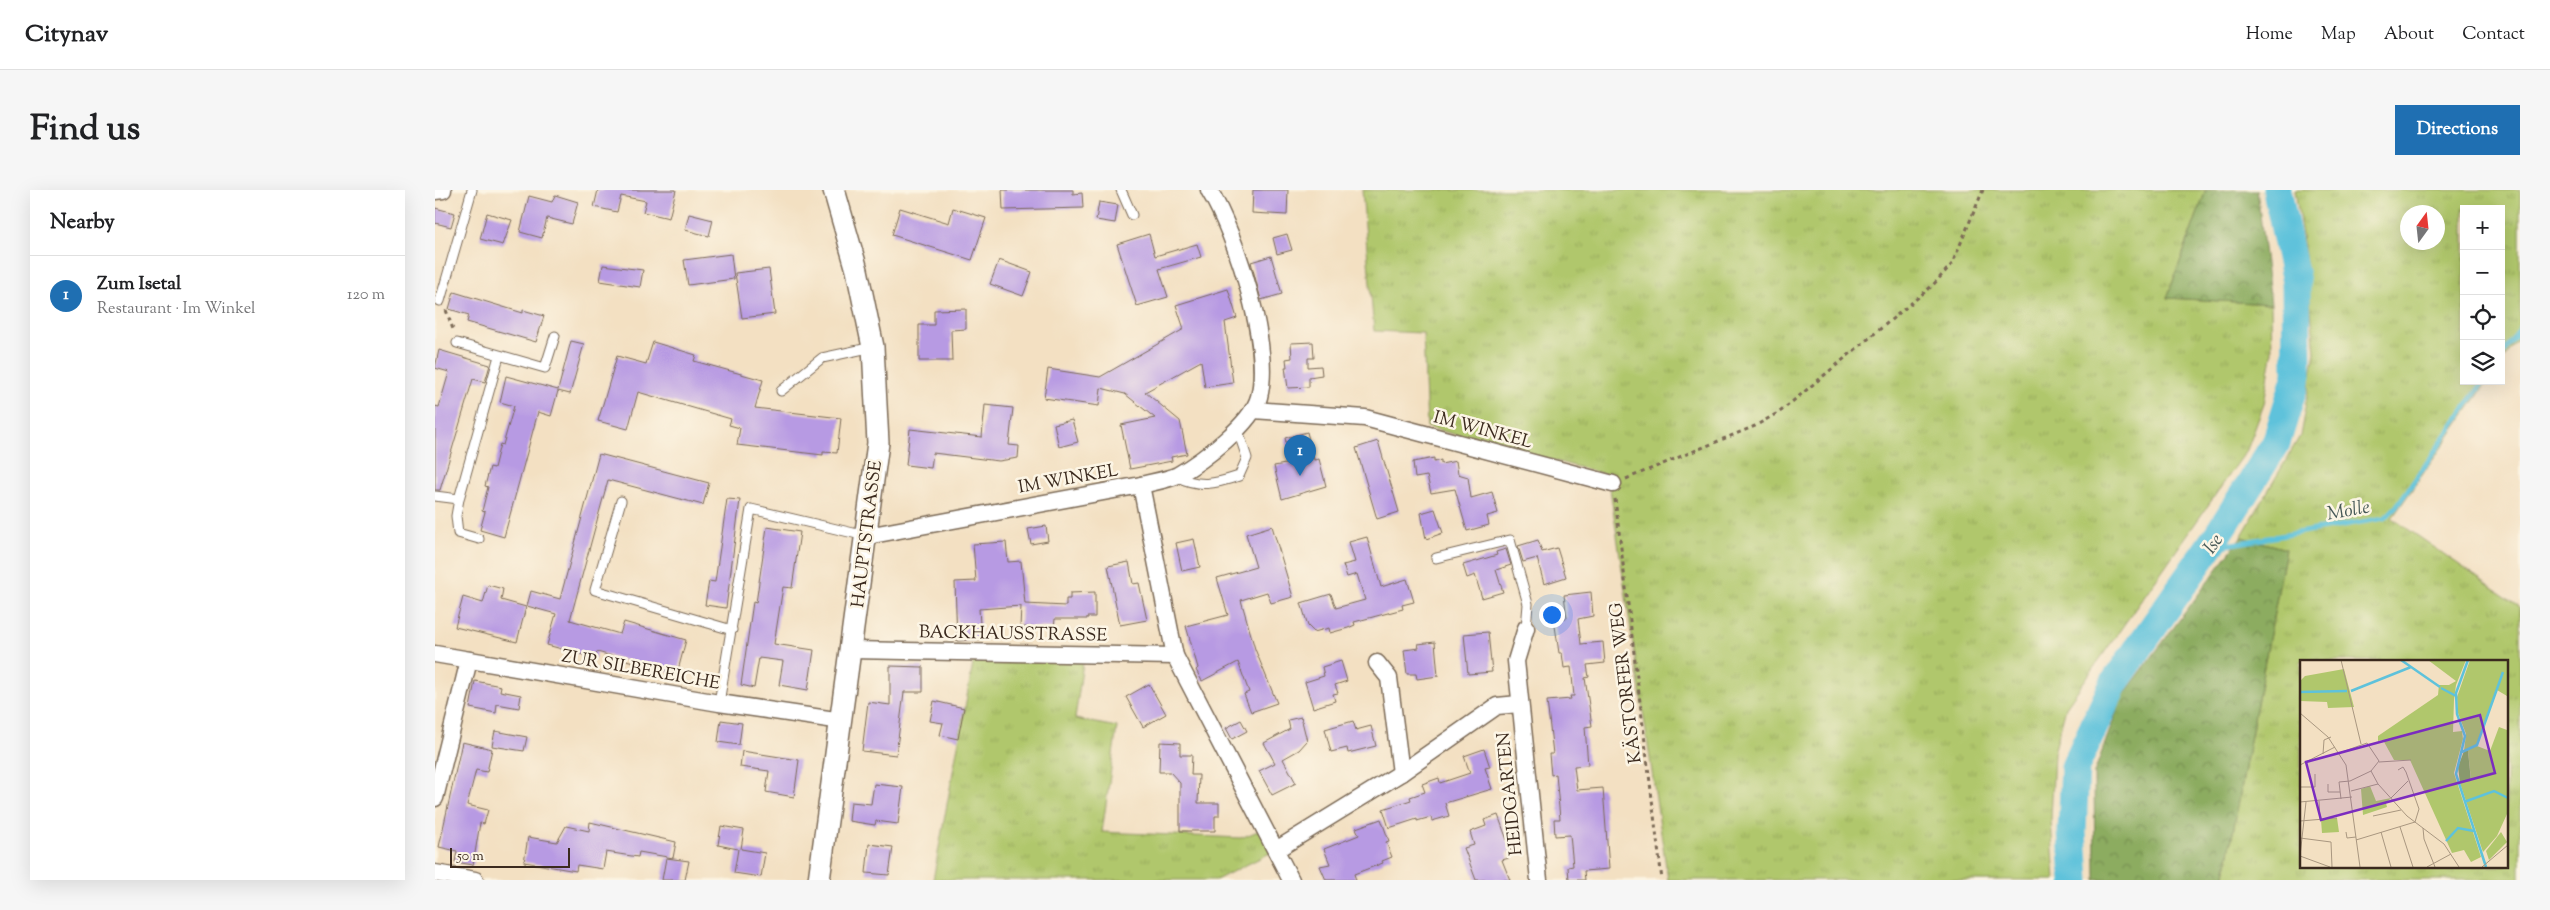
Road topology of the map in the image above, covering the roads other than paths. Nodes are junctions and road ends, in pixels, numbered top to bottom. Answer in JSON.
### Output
{"nodes":[{"id":1,"x":443,"y":190,"type":"edge"},
{"id":2,"x":472,"y":190,"type":"edge"},
{"id":3,"x":834,"y":190,"type":"edge"},
{"id":4,"x":1121,"y":190,"type":"edge"},
{"id":5,"x":1209,"y":190,"type":"edge"},
{"id":6,"x":435,"y":192,"type":"edge"},
{"id":7,"x":1131,"y":215,"type":"dead end"},
{"id":8,"x":440,"y":301,"type":"road end"},
{"id":9,"x":555,"y":336,"type":"dead end"},
{"id":10,"x":457,"y":343,"type":"road end"},
{"id":11,"x":873,"y":347,"type":"junction"},
{"id":12,"x":499,"y":356,"type":"junction"},
{"id":13,"x":781,"y":392,"type":"dead end"},
{"id":14,"x":1253,"y":410,"type":"junction"},
{"id":15,"x":1237,"y":427,"type":"junction"},
{"id":16,"x":1176,"y":476,"type":"junction"},
{"id":17,"x":1613,"y":484,"type":"road end"},
{"id":18,"x":1141,"y":485,"type":"junction"},
{"id":19,"x":435,"y":496,"type":"edge"},
{"id":20,"x":459,"y":499,"type":"junction"},
{"id":21,"x":621,"y":501,"type":"dead end"},
{"id":22,"x":867,"y":536,"type":"junction"},
{"id":23,"x":479,"y":539,"type":"dead end"},
{"id":24,"x":1436,"y":558,"type":"dead end"},
{"id":25,"x":1526,"y":628,"type":"joint"},
{"id":26,"x":732,"y":630,"type":"junction"},
{"id":27,"x":851,"y":650,"type":"junction"},
{"id":28,"x":435,"y":654,"type":"edge"},
{"id":29,"x":1175,"y":656,"type":"junction"},
{"id":30,"x":469,"y":660,"type":"junction"},
{"id":31,"x":1377,"y":663,"type":"dead end"},
{"id":32,"x":719,"y":703,"type":"junction"},
{"id":33,"x":1519,"y":704,"type":"junction"},
{"id":34,"x":842,"y":721,"type":"junction"},
{"id":35,"x":1401,"y":773,"type":"junction"},
{"id":36,"x":435,"y":798,"type":"edge"},
{"id":37,"x":1276,"y":850,"type":"junction"},
{"id":38,"x":435,"y":873,"type":"edge"},
{"id":39,"x":475,"y":880,"type":"edge"},
{"id":40,"x":819,"y":880,"type":"edge"},
{"id":41,"x":1291,"y":880,"type":"edge"},
{"id":42,"x":1539,"y":880,"type":"edge"}],
"edges":[{"from":1,"to":6,"type":"street"},
{"from":2,"to":8,"type":"lane"},
{"from":3,"to":11,"type":"street","name":"HAUPTSTRASSE"},
{"from":4,"to":7,"type":"lane"},
{"from":5,"to":14,"type":"street","name":"IM WINKEL"},
{"from":9,"to":12,"type":"lane"},
{"from":10,"to":12,"type":"lane"},
{"from":11,"to":13,"type":"lane"},
{"from":11,"to":22,"type":"street","name":"HAUPTSTRASSE"},
{"from":12,"to":20,"type":"lane"},
{"from":14,"to":15,"type":"street","name":"IM WINKEL"},
{"from":14,"to":17,"type":"street","name":"IM WINKEL"},
{"from":15,"to":16,"type":"street","name":"IM WINKEL"},
{"from":15,"to":16,"type":"lane"},
{"from":16,"to":18,"type":"street","name":"IM WINKEL"},
{"from":18,"to":22,"type":"street","name":"IM WINKEL"},
{"from":18,"to":29,"type":"street"},
{"from":19,"to":20,"type":"lane"},
{"from":20,"to":23,"type":"lane"},
{"from":21,"to":26,"type":"lane"},
{"from":22,"to":26,"type":"lane"},
{"from":22,"to":27,"type":"street","name":"HAUPTSTRASSE"},
{"from":24,"to":25,"type":"lane"},
{"from":25,"to":33,"type":"street","name":"HEIDGARTEN"},
{"from":26,"to":32,"type":"lane"},
{"from":27,"to":29,"type":"street","name":"BACKHAUSSTRASSE"},
{"from":27,"to":34,"type":"street","name":"HAUPTSTRASSE"},
{"from":28,"to":30,"type":"street","name":"ZUR SILBEREICHE"},
{"from":29,"to":37,"type":"street"},
{"from":30,"to":32,"type":"street","name":"ZUR SILBEREICHE"},
{"from":30,"to":36,"type":"street"},
{"from":31,"to":35,"type":"street"},
{"from":32,"to":34,"type":"street","name":"ZUR SILBEREICHE"},
{"from":33,"to":35,"type":"street","name":"HEIDGARTEN"},
{"from":33,"to":42,"type":"street","name":"HEIDGARTEN"},
{"from":34,"to":40,"type":"street","name":"HAUPTSTRASSE"},
{"from":35,"to":37,"type":"street","name":"HEIDGARTEN"},
{"from":37,"to":41,"type":"street"},
{"from":38,"to":39,"type":"street"}]}
